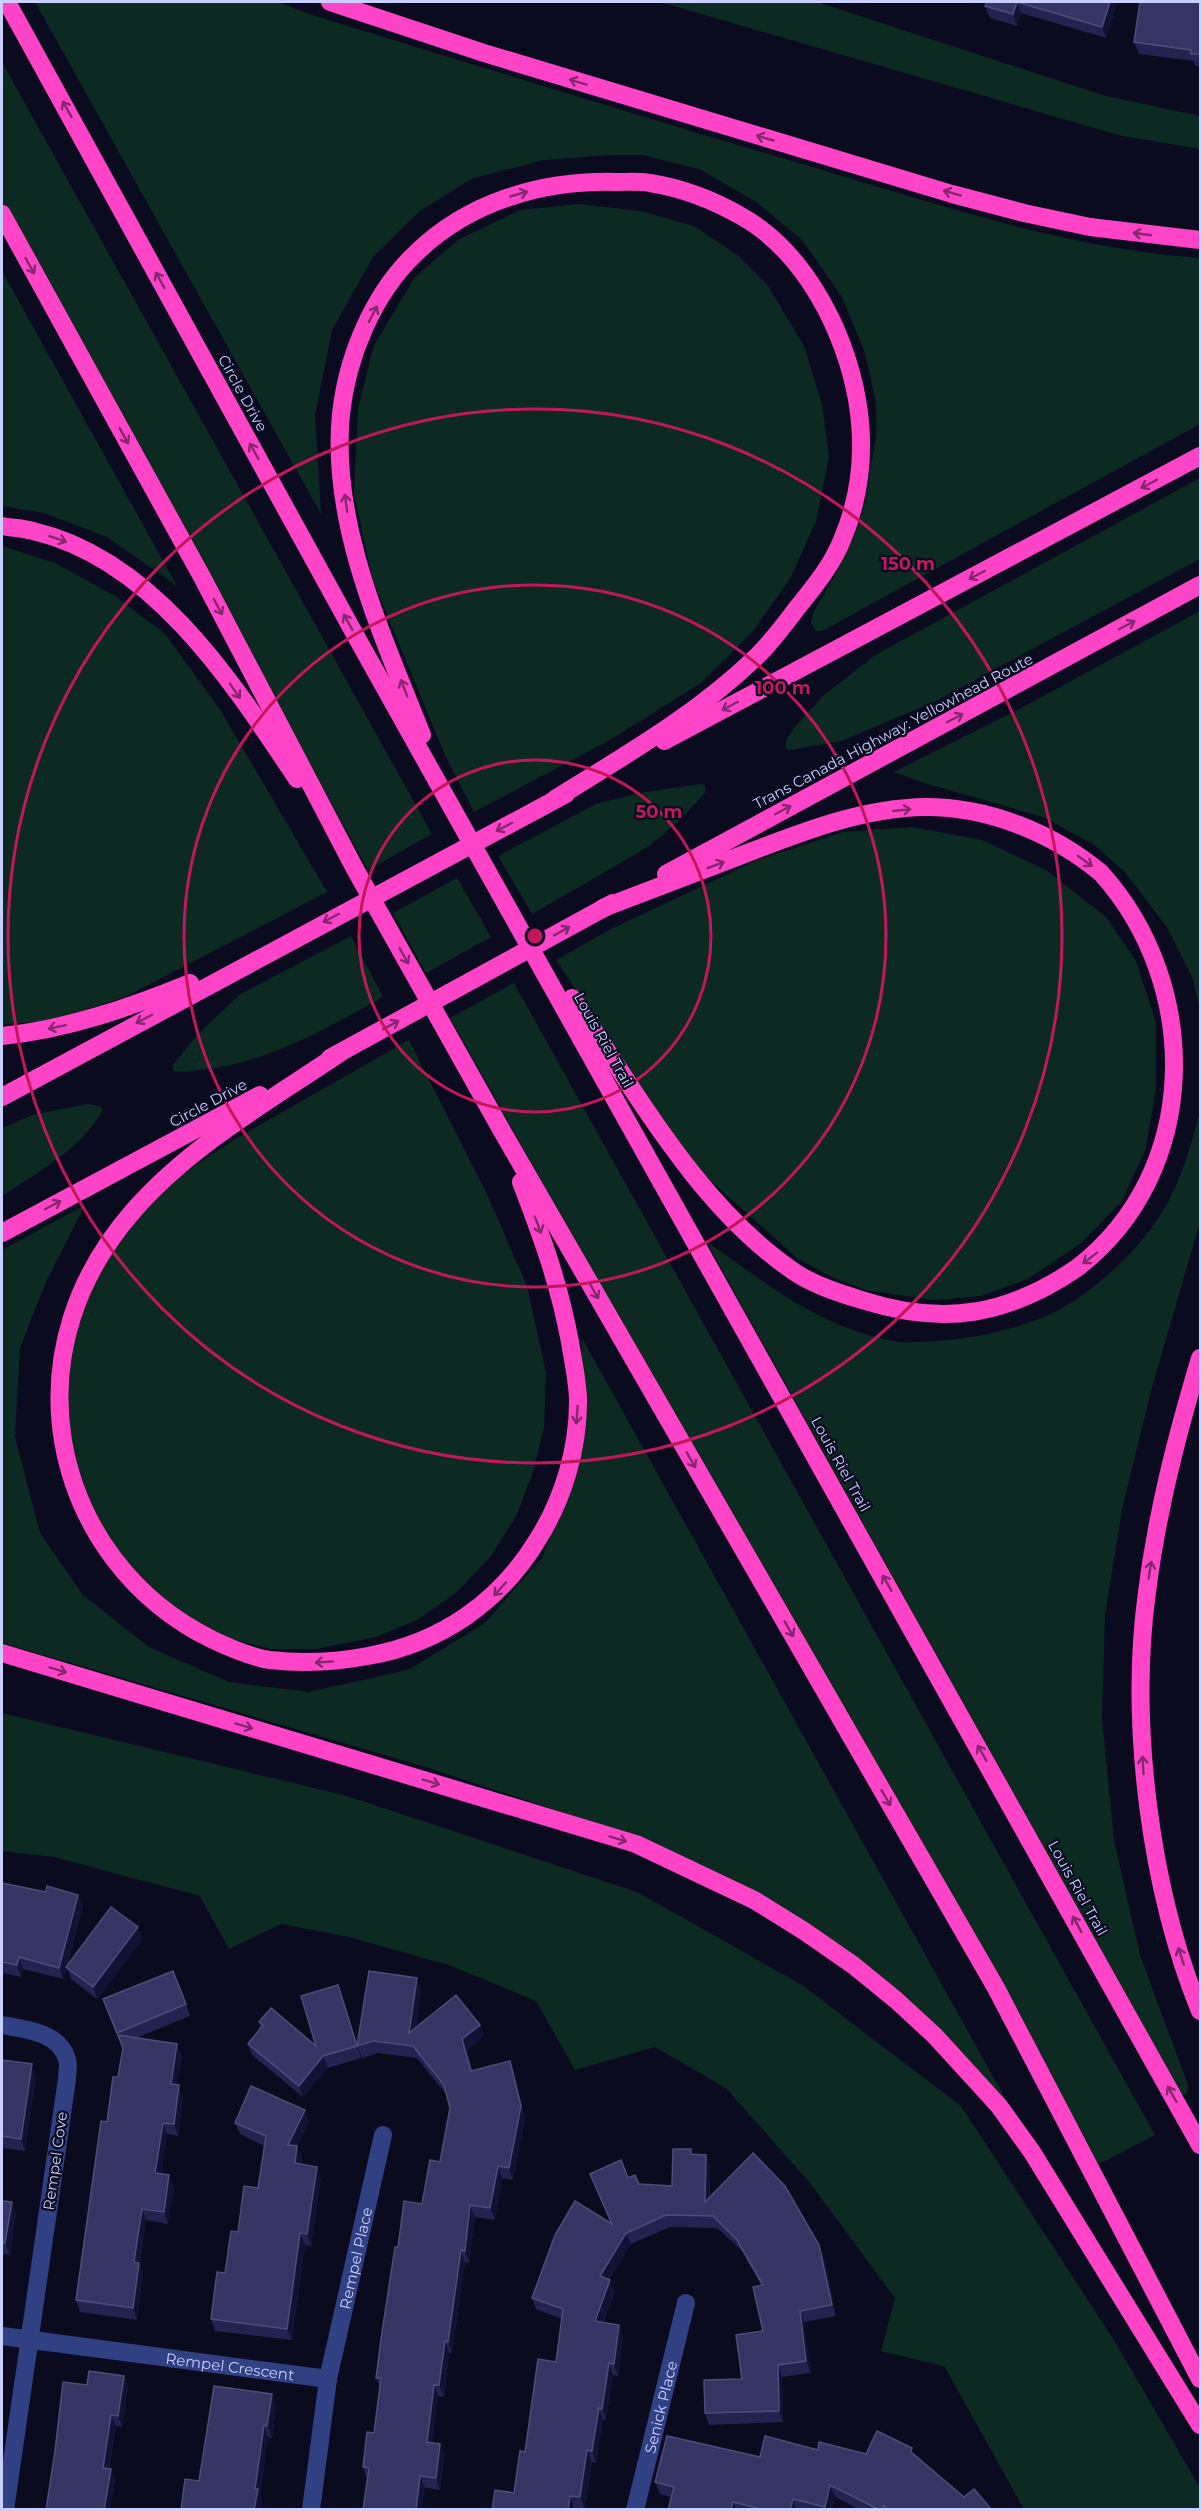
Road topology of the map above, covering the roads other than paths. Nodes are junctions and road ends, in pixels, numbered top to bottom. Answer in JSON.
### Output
{"nodes":[{"id":1,"x":7,"y":2,"type":"edge"},
{"id":2,"x":330,"y":2,"type":"edge"},
{"id":3,"x":2,"y":214,"type":"edge"},
{"id":4,"x":1200,"y":240,"type":"edge"},
{"id":5,"x":1200,"y":456,"type":"edge"},
{"id":6,"x":2,"y":526,"type":"edge"},
{"id":7,"x":1200,"y":585,"type":"edge"},
{"id":8,"x":555,"y":799,"type":"junction"},
{"id":9,"x":448,"y":801,"type":"junction"},
{"id":10,"x":355,"y":869,"type":"junction"},
{"id":11,"x":505,"y":900,"type":"junction"},
{"id":12,"x":603,"y":908,"type":"junction"},
{"id":13,"x":270,"y":951,"type":"junction"},
{"id":14,"x":1177,"y":977,"type":"dead end"},
{"id":15,"x":2,"y":1036,"type":"edge"},
{"id":16,"x":340,"y":1053,"type":"junction"},
{"id":17,"x":2,"y":1096,"type":"edge"},
{"id":18,"x":1184,"y":1127,"type":"dead end"},
{"id":19,"x":502,"y":1131,"type":"junction"},
{"id":20,"x":2,"y":1233,"type":"edge"},
{"id":21,"x":1200,"y":1358,"type":"edge"},
{"id":22,"x":2,"y":1653,"type":"edge"},
{"id":23,"x":1200,"y":2011,"type":"edge"},
{"id":24,"x":2,"y":2025,"type":"edge"},
{"id":25,"x":383,"y":2135,"type":"dead end"},
{"id":26,"x":1200,"y":2145,"type":"edge"},
{"id":27,"x":686,"y":2303,"type":"dead end"},
{"id":28,"x":2,"y":2336,"type":"edge"},
{"id":29,"x":29,"y":2341,"type":"junction"},
{"id":30,"x":328,"y":2379,"type":"junction"},
{"id":31,"x":1200,"y":2379,"type":"edge"},
{"id":32,"x":1200,"y":2425,"type":"edge"},
{"id":33,"x":5,"y":2510,"type":"edge"},
{"id":34,"x":311,"y":2510,"type":"edge"},
{"id":35,"x":635,"y":2510,"type":"edge"}],
"edges":[{"from":9,"to":1,"type":"highway","name":"Circle Drive","one_way":true},
{"from":4,"to":2,"type":"highway","one_way":true},
{"from":3,"to":10,"type":"highway","one_way":true},
{"from":5,"to":8,"type":"highway","one_way":true},
{"from":6,"to":10,"type":"highway","one_way":true},
{"from":12,"to":7,"type":"highway","name":"Trans Canada Highway: Yellowhead Route","one_way":true},
{"from":9,"to":8,"type":"highway","one_way":true},
{"from":8,"to":13,"type":"highway","one_way":true},
{"from":9,"to":11,"type":"highway","name":"Louis Riel Trail"},
{"from":10,"to":19,"type":"highway","one_way":true},
{"from":18,"to":11,"type":"highway","one_way":true},
{"from":26,"to":11,"type":"highway","name":"Louis Riel Trail","one_way":true},
{"from":12,"to":14,"type":"highway","one_way":true},
{"from":16,"to":12,"type":"highway","name":"Circle Drive","one_way":true},
{"from":13,"to":15,"type":"highway","one_way":true},
{"from":13,"to":17,"type":"highway","one_way":true},
{"from":19,"to":16,"type":"highway","one_way":true},
{"from":20,"to":16,"type":"highway","name":"Circle Drive","one_way":true},
{"from":19,"to":31,"type":"highway","one_way":true},
{"from":23,"to":21,"type":"highway","one_way":true},
{"from":22,"to":32,"type":"highway","one_way":true},
{"from":24,"to":29,"type":"street","name":"Rempel Cove"},
{"from":25,"to":30,"type":"street","name":"Rempel Place"},
{"from":27,"to":35,"type":"street","name":"Senick Place"},
{"from":28,"to":29,"type":"street","name":"Rempel Crescent"},
{"from":29,"to":30,"type":"street","name":"Rempel Crescent"},
{"from":29,"to":33,"type":"street","name":"Rempel Cove"},
{"from":30,"to":34,"type":"street"}]}
